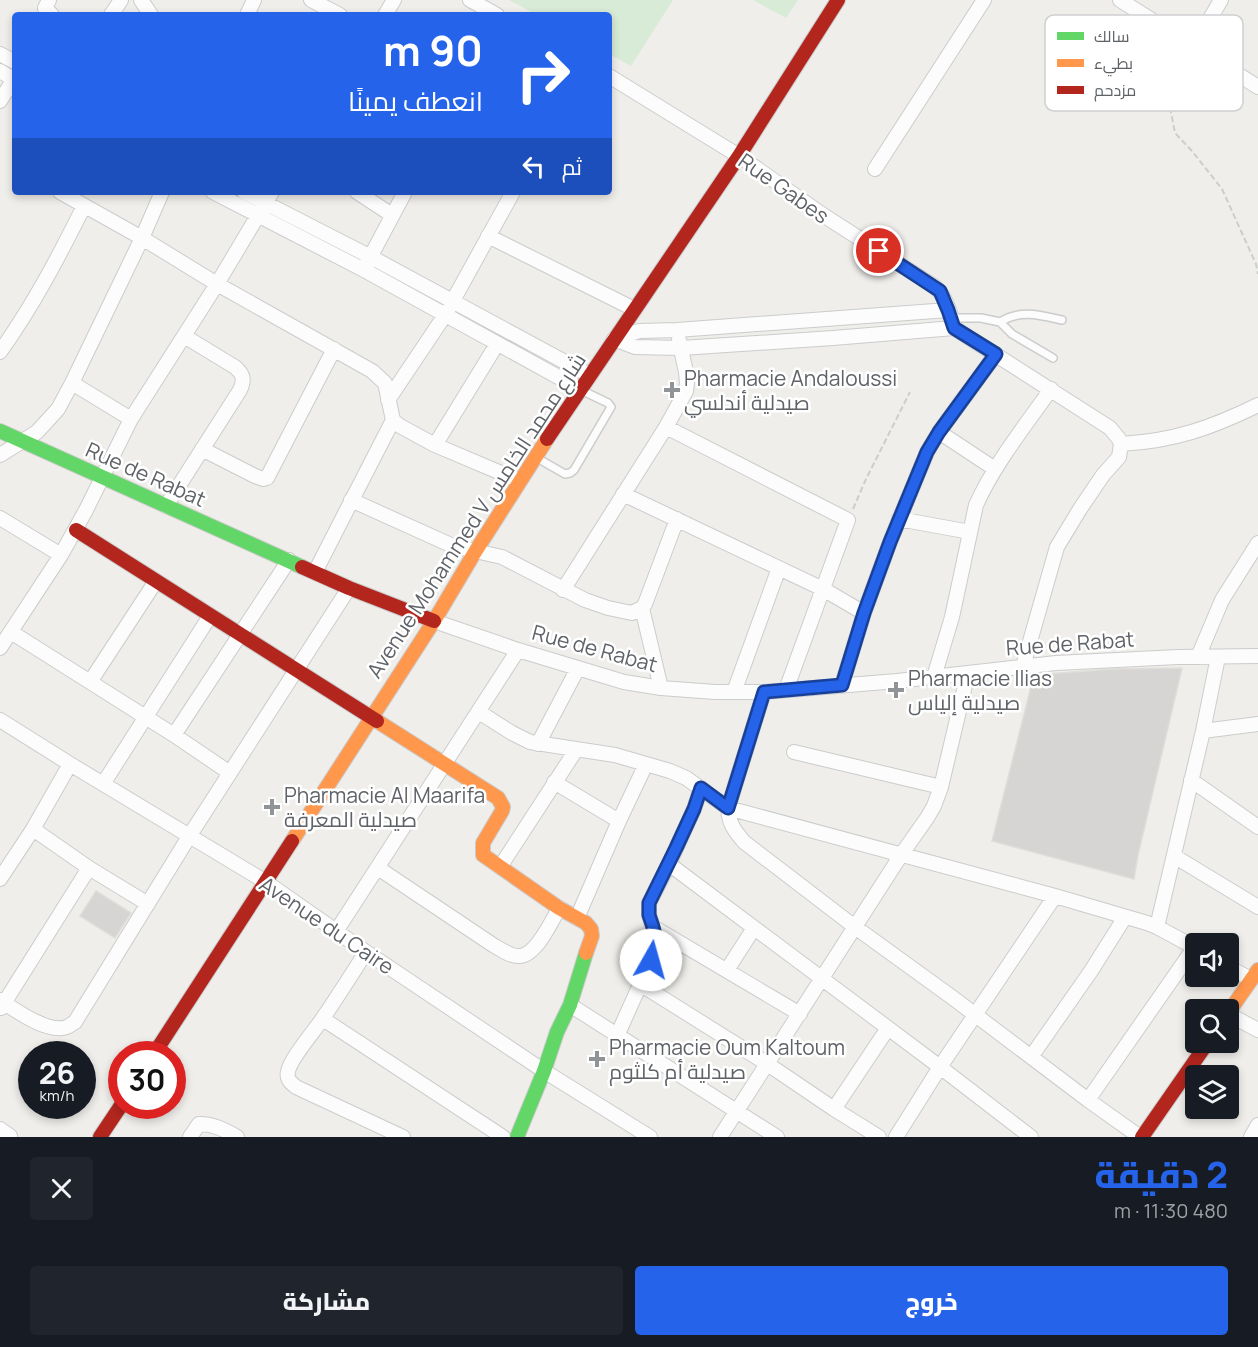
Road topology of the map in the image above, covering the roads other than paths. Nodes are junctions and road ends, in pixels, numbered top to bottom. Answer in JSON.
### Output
{"nodes":[{"id":1,"x":311,"y":0,"type":"edge"},
{"id":2,"x":470,"y":0,"type":"edge"},
{"id":3,"x":838,"y":0,"type":"edge"},
{"id":4,"x":984,"y":0,"type":"edge"},
{"id":5,"x":1122,"y":0,"type":"edge"},
{"id":6,"x":1221,"y":0,"type":"edge"},
{"id":7,"x":334,"y":12,"type":"edge"},
{"id":8,"x":492,"y":12,"type":"edge"},
{"id":9,"x":1145,"y":15,"type":"edge"},
{"id":10,"x":1212,"y":15,"type":"edge"},
{"id":11,"x":1243,"y":77,"type":"edge"},
{"id":12,"x":612,"y":78,"type":"edge"},
{"id":13,"x":12,"y":83,"type":"edge"},
{"id":14,"x":1258,"y":87,"type":"edge"},
{"id":15,"x":0,"y":101,"type":"edge"},
{"id":16,"x":739,"y":156,"type":"junction"},
{"id":17,"x":875,"y":169,"type":"dead end"},
{"id":18,"x":65,"y":195,"type":"edge"},
{"id":19,"x":161,"y":195,"type":"edge"},
{"id":20,"x":219,"y":195,"type":"edge"},
{"id":21,"x":362,"y":195,"type":"edge"},
{"id":22,"x":403,"y":195,"type":"edge"},
{"id":23,"x":511,"y":195,"type":"edge"},
{"id":24,"x":268,"y":197,"type":"edge"},
{"id":25,"x":84,"y":206,"type":"junction"},
{"id":26,"x":258,"y":215,"type":"junction"},
{"id":27,"x":392,"y":215,"type":"junction"},
{"id":28,"x":488,"y":236,"type":"junction"},
{"id":29,"x":142,"y":238,"type":"junction"},
{"id":30,"x":370,"y":257,"type":"junction"},
{"id":31,"x":364,"y":270,"type":"junction"},
{"id":32,"x":217,"y":284,"type":"junction"},
{"id":33,"x":453,"y":302,"type":"junction"},
{"id":34,"x":634,"y":309,"type":"junction"},
{"id":35,"x":445,"y":315,"type":"junction"},
{"id":36,"x":951,"y":318,"type":"junction"},
{"id":37,"x":1062,"y":320,"type":"dead end"},
{"id":38,"x":1000,"y":322,"type":"junction"},
{"id":39,"x":676,"y":330,"type":"junction"},
{"id":40,"x":184,"y":336,"type":"junction"},
{"id":41,"x":614,"y":339,"type":"junction"},
{"id":42,"x":497,"y":344,"type":"junction"},
{"id":43,"x":681,"y":348,"type":"junction"},
{"id":44,"x":334,"y":349,"type":"junction"},
{"id":45,"x":0,"y":352,"type":"edge"},
{"id":46,"x":996,"y":354,"type":"junction"},
{"id":47,"x":1053,"y":358,"type":"dead end"},
{"id":48,"x":589,"y":375,"type":"junction"},
{"id":49,"x":72,"y":383,"type":"junction"},
{"id":50,"x":580,"y":389,"type":"junction"},
{"id":51,"x":1051,"y":389,"type":"junction"},
{"id":52,"x":388,"y":400,"type":"junction"},
{"id":53,"x":1258,"y":405,"type":"edge"},
{"id":54,"x":131,"y":419,"type":"junction"},
{"id":55,"x":393,"y":420,"type":"junction"},
{"id":56,"x":666,"y":427,"type":"junction"},
{"id":57,"x":0,"y":431,"type":"edge"},
{"id":58,"x":939,"y":432,"type":"junction"},
{"id":59,"x":23,"y":442,"type":"junction"},
{"id":60,"x":1121,"y":444,"type":"junction"},
{"id":61,"x":435,"y":445,"type":"junction"},
{"id":62,"x":202,"y":449,"type":"junction"},
{"id":63,"x":0,"y":455,"type":"edge"},
{"id":64,"x":535,"y":457,"type":"junction"},
{"id":65,"x":995,"y":469,"type":"junction"},
{"id":66,"x":102,"y":478,"type":"junction"},
{"id":67,"x":520,"y":480,"type":"junction"},
{"id":68,"x":623,"y":494,"type":"junction"},
{"id":69,"x":351,"y":501,"type":"junction"},
{"id":70,"x":166,"y":506,"type":"junction"},
{"id":71,"x":0,"y":518,"type":"edge"},
{"id":72,"x":677,"y":519,"type":"junction"},
{"id":73,"x":899,"y":519,"type":"junction"},
{"id":74,"x":76,"y":530,"type":"junction"},
{"id":75,"x":970,"y":532,"type":"junction"},
{"id":76,"x":1258,"y":544,"type":"edge"},
{"id":77,"x":475,"y":552,"type":"junction"},
{"id":78,"x":61,"y":555,"type":"junction"},
{"id":79,"x":289,"y":560,"type":"junction"},
{"id":80,"x":779,"y":568,"type":"junction"},
{"id":81,"x":315,"y":572,"type":"junction"},
{"id":82,"x":156,"y":581,"type":"junction"},
{"id":83,"x":349,"y":588,"type":"junction"},
{"id":84,"x":823,"y":589,"type":"junction"},
{"id":85,"x":563,"y":590,"type":"junction"},
{"id":86,"x":642,"y":608,"type":"junction"},
{"id":87,"x":864,"y":613,"type":"junction"},
{"id":88,"x":210,"y":616,"type":"junction"},
{"id":89,"x":434,"y":621,"type":"junction"},
{"id":90,"x":11,"y":632,"type":"junction"},
{"id":91,"x":240,"y":635,"type":"junction"},
{"id":92,"x":0,"y":648,"type":"edge"},
{"id":93,"x":518,"y":650,"type":"junction"},
{"id":94,"x":1198,"y":657,"type":"junction"},
{"id":95,"x":1218,"y":657,"type":"junction"},
{"id":96,"x":1258,"y":657,"type":"edge"},
{"id":97,"x":1023,"y":666,"type":"junction"},
{"id":98,"x":578,"y":668,"type":"junction"},
{"id":99,"x":296,"y":671,"type":"junction"},
{"id":100,"x":968,"y":673,"type":"junction"},
{"id":101,"x":934,"y":677,"type":"junction"},
{"id":102,"x":90,"y":682,"type":"junction"},
{"id":103,"x":842,"y":685,"type":"junction"},
{"id":104,"x":661,"y":688,"type":"junction"},
{"id":105,"x":786,"y":690,"type":"junction"},
{"id":106,"x":734,"y":692,"type":"junction"},
{"id":107,"x":764,"y":692,"type":"junction"},
{"id":108,"x":479,"y":712,"type":"junction"},
{"id":109,"x":146,"y":717,"type":"junction"},
{"id":110,"x":371,"y":719,"type":"junction"},
{"id":111,"x":0,"y":720,"type":"edge"},
{"id":112,"x":1258,"y":724,"type":"edge"},
{"id":113,"x":1203,"y":731,"type":"junction"},
{"id":114,"x":174,"y":735,"type":"junction"},
{"id":115,"x":538,"y":744,"type":"junction"},
{"id":116,"x":576,"y":750,"type":"junction"},
{"id":117,"x":794,"y":752,"type":"dead end"},
{"id":118,"x":70,"y":764,"type":"junction"},
{"id":119,"x":443,"y":764,"type":"junction"},
{"id":120,"x":646,"y":764,"type":"junction"},
{"id":121,"x":230,"y":773,"type":"junction"},
{"id":122,"x":1191,"y":780,"type":"junction"},
{"id":123,"x":554,"y":782,"type":"junction"},
{"id":124,"x":103,"y":784,"type":"junction"},
{"id":125,"x":940,"y":787,"type":"junction"},
{"id":126,"x":701,"y":788,"type":"junction"},
{"id":127,"x":728,"y":808,"type":"junction"},
{"id":128,"x":619,"y":821,"type":"junction"},
{"id":129,"x":1258,"y":827,"type":"edge"},
{"id":130,"x":33,"y":829,"type":"junction"},
{"id":131,"x":190,"y":835,"type":"junction"},
{"id":132,"x":901,"y":855,"type":"junction"},
{"id":133,"x":1174,"y":855,"type":"junction"},
{"id":134,"x":669,"y":864,"type":"junction"},
{"id":135,"x":500,"y":867,"type":"junction"},
{"id":136,"x":89,"y":868,"type":"junction"},
{"id":137,"x":378,"y":868,"type":"junction"},
{"id":138,"x":0,"y":879,"type":"edge"},
{"id":139,"x":266,"y":882,"type":"junction"},
{"id":140,"x":1055,"y":896,"type":"junction"},
{"id":141,"x":148,"y":904,"type":"junction"},
{"id":142,"x":1258,"y":907,"type":"edge"},
{"id":143,"x":559,"y":908,"type":"junction"},
{"id":144,"x":1125,"y":917,"type":"junction"},
{"id":145,"x":577,"y":918,"type":"junction"},
{"id":146,"x":653,"y":927,"type":"junction"},
{"id":147,"x":855,"y":927,"type":"junction"},
{"id":148,"x":1157,"y":927,"type":"junction"},
{"id":149,"x":754,"y":928,"type":"junction"},
{"id":150,"x":337,"y":930,"type":"junction"},
{"id":151,"x":1185,"y":942,"type":"edge"},
{"id":152,"x":366,"y":952,"type":"junction"},
{"id":153,"x":1185,"y":962,"type":"edge"},
{"id":154,"x":727,"y":970,"type":"junction"},
{"id":155,"x":1239,"y":970,"type":"edge"},
{"id":156,"x":1255,"y":974,"type":"edge"},
{"id":157,"x":822,"y":978,"type":"junction"},
{"id":158,"x":640,"y":984,"type":"junction"},
{"id":159,"x":1238,"y":999,"type":"edge"},
{"id":160,"x":2,"y":1004,"type":"edge"},
{"id":161,"x":570,"y":1005,"type":"junction"},
{"id":162,"x":800,"y":1014,"type":"junction"},
{"id":163,"x":975,"y":1015,"type":"junction"},
{"id":164,"x":323,"y":1019,"type":"junction"},
{"id":165,"x":1239,"y":1019,"type":"edge"},
{"id":166,"x":888,"y":1028,"type":"junction"},
{"id":167,"x":1258,"y":1030,"type":"edge"},
{"id":168,"x":617,"y":1036,"type":"junction"},
{"id":169,"x":163,"y":1041,"type":"edge"},
{"id":170,"x":1200,"y":1053,"type":"edge"},
{"id":171,"x":1031,"y":1057,"type":"junction"},
{"id":172,"x":766,"y":1063,"type":"junction"},
{"id":173,"x":940,"y":1067,"type":"junction"},
{"id":174,"x":544,"y":1071,"type":"junction"},
{"id":175,"x":1088,"y":1100,"type":"junction"},
{"id":176,"x":834,"y":1109,"type":"junction"},
{"id":177,"x":736,"y":1110,"type":"junction"},
{"id":178,"x":112,"y":1119,"type":"edge"},
{"id":179,"x":1258,"y":1125,"type":"edge"},
{"id":180,"x":499,"y":1136,"type":"edge"},
{"id":181,"x":100,"y":1137,"type":"edge"},
{"id":182,"x":190,"y":1137,"type":"edge"},
{"id":183,"x":237,"y":1137,"type":"edge"},
{"id":184,"x":403,"y":1137,"type":"edge"},
{"id":185,"x":517,"y":1137,"type":"edge"},
{"id":186,"x":650,"y":1137,"type":"edge"},
{"id":187,"x":720,"y":1137,"type":"edge"},
{"id":188,"x":777,"y":1137,"type":"edge"},
{"id":189,"x":879,"y":1137,"type":"edge"},
{"id":190,"x":896,"y":1137,"type":"edge"},
{"id":191,"x":1031,"y":1137,"type":"edge"},
{"id":192,"x":1141,"y":1137,"type":"edge"},
{"id":193,"x":1251,"y":1137,"type":"edge"}],
"edges":[{"from":1,"to":7,"type":"street"},
{"from":2,"to":8,"type":"street"},
{"from":3,"to":16,"type":"street","name":"Avenue Mohammed V شارع محمد الخامس"},
{"from":4,"to":17,"type":"street"},
{"from":5,"to":9,"type":"street"},
{"from":6,"to":10,"type":"street"},
{"from":11,"to":14,"type":"street"},
{"from":12,"to":16,"type":"street","name":"Rue Gabes"},
{"from":13,"to":15,"type":"street"},
{"from":16,"to":34,"type":"street","name":"Avenue Mohammed V شارع محمد الخامس"},
{"from":16,"to":36,"type":"street","name":"Rue Gabes"},
{"from":18,"to":25,"type":"street"},
{"from":19,"to":29,"type":"street"},
{"from":20,"to":26,"type":"street"},
{"from":21,"to":27,"type":"street"},
{"from":22,"to":27,"type":"street"},
{"from":23,"to":28,"type":"street"},
{"from":24,"to":26,"type":"street"},
{"from":24,"to":30,"type":"street"},
{"from":25,"to":29,"type":"street"},
{"from":25,"to":45,"type":"street"},
{"from":26,"to":31,"type":"street"},
{"from":26,"to":32,"type":"street"},
{"from":27,"to":30,"type":"street"},
{"from":28,"to":33,"type":"street"},
{"from":28,"to":34,"type":"street"},
{"from":29,"to":32,"type":"street"},
{"from":29,"to":49,"type":"street"},
{"from":30,"to":31,"type":"street"},
{"from":30,"to":33,"type":"street"},
{"from":31,"to":35,"type":"street"},
{"from":32,"to":40,"type":"street"},
{"from":32,"to":44,"type":"street"},
{"from":33,"to":35,"type":"street"},
{"from":33,"to":48,"type":"street"},
{"from":34,"to":41,"type":"street","name":"Avenue Mohammed V شارع محمد الخامس"},
{"from":35,"to":42,"type":"street"},
{"from":35,"to":52,"type":"street"},
{"from":36,"to":38,"type":"lane"},
{"from":36,"to":39,"type":"street"},
{"from":36,"to":43,"type":"street"},
{"from":36,"to":46,"type":"street"},
{"from":37,"to":38,"type":"lane"},
{"from":38,"to":47,"type":"lane"},
{"from":39,"to":41,"type":"street"},
{"from":39,"to":43,"type":"street"},
{"from":40,"to":54,"type":"street"},
{"from":40,"to":62,"type":"street"},
{"from":41,"to":43,"type":"street"},
{"from":41,"to":48,"type":"street","name":"Avenue Mohammed V شارع محمد الخامس"},
{"from":42,"to":50,"type":"street"},
{"from":42,"to":61,"type":"street"},
{"from":43,"to":56,"type":"street"},
{"from":44,"to":52,"type":"street"},
{"from":44,"to":62,"type":"street"},
{"from":46,"to":51,"type":"street"},
{"from":46,"to":58,"type":"street"},
{"from":48,"to":50,"type":"street","name":"Avenue Mohammed V شارع محمد الخامس"},
{"from":49,"to":54,"type":"street"},
{"from":49,"to":59,"type":"street"},
{"from":50,"to":64,"type":"street","name":"Avenue Mohammed V شارع محمد الخامس"},
{"from":50,"to":64,"type":"lane"},
{"from":51,"to":60,"type":"street"},
{"from":51,"to":65,"type":"street"},
{"from":52,"to":55,"type":"street"},
{"from":53,"to":60,"type":"street"},
{"from":54,"to":66,"type":"street"},
{"from":55,"to":61,"type":"street"},
{"from":55,"to":69,"type":"street"},
{"from":56,"to":68,"type":"street"},
{"from":56,"to":84,"type":"street"},
{"from":57,"to":59,"type":"street","name":"Rue de Rabat"},
{"from":58,"to":65,"type":"street"},
{"from":58,"to":73,"type":"street"},
{"from":59,"to":63,"type":"street"},
{"from":59,"to":66,"type":"street","name":"Rue de Rabat"},
{"from":60,"to":97,"type":"street"},
{"from":61,"to":67,"type":"street"},
{"from":62,"to":70,"type":"street"},
{"from":64,"to":67,"type":"street","name":"Avenue Mohammed V شارع محمد الخامس"},
{"from":65,"to":75,"type":"street"},
{"from":66,"to":70,"type":"street","name":"Rue de Rabat"},
{"from":66,"to":74,"type":"street"},
{"from":67,"to":77,"type":"street","name":"Avenue Mohammed V شارع محمد الخامس"},
{"from":68,"to":72,"type":"street"},
{"from":68,"to":85,"type":"street"},
{"from":69,"to":77,"type":"street"},
{"from":69,"to":81,"type":"street"},
{"from":70,"to":79,"type":"street","name":"Rue de Rabat"},
{"from":71,"to":78,"type":"street"},
{"from":72,"to":80,"type":"street"},
{"from":72,"to":86,"type":"street"},
{"from":73,"to":75,"type":"street"},
{"from":73,"to":87,"type":"street"},
{"from":74,"to":78,"type":"street"},
{"from":74,"to":82,"type":"street"},
{"from":75,"to":101,"type":"street"},
{"from":76,"to":94,"type":"street"},
{"from":77,"to":85,"type":"street"},
{"from":77,"to":89,"type":"street","name":"Avenue Mohammed V شارع محمد الخامس"},
{"from":78,"to":90,"type":"street"},
{"from":79,"to":81,"type":"street","name":"Rue de Rabat"},
{"from":79,"to":91,"type":"street"},
{"from":80,"to":84,"type":"street"},
{"from":80,"to":106,"type":"street"},
{"from":81,"to":83,"type":"street","name":"Rue de Rabat"},
{"from":82,"to":88,"type":"street"},
{"from":82,"to":102,"type":"street"},
{"from":83,"to":89,"type":"street","name":"Rue de Rabat"},
{"from":83,"to":99,"type":"street"},
{"from":84,"to":87,"type":"street"},
{"from":84,"to":105,"type":"street"},
{"from":85,"to":86,"type":"street"},
{"from":86,"to":104,"type":"street"},
{"from":87,"to":103,"type":"street"},
{"from":88,"to":91,"type":"street"},
{"from":88,"to":109,"type":"street"},
{"from":89,"to":93,"type":"street","name":"Rue de Rabat"},
{"from":89,"to":110,"type":"street","name":"Avenue Mohammed V شارع محمد الخامس"},
{"from":90,"to":92,"type":"street"},
{"from":90,"to":102,"type":"street"},
{"from":91,"to":99,"type":"street"},
{"from":91,"to":114,"type":"street"},
{"from":93,"to":98,"type":"street","name":"Rue de Rabat"},
{"from":93,"to":108,"type":"street"},
{"from":94,"to":95,"type":"street","name":"Rue de Rabat"},
{"from":94,"to":97,"type":"street","name":"Rue de Rabat"},
{"from":95,"to":96,"type":"street","name":"Rue de Rabat"},
{"from":95,"to":113,"type":"street"},
{"from":97,"to":100,"type":"street","name":"Rue de Rabat"},
{"from":98,"to":104,"type":"street","name":"Rue de Rabat"},
{"from":98,"to":115,"type":"street"},
{"from":99,"to":110,"type":"street"},
{"from":99,"to":121,"type":"street"},
{"from":100,"to":101,"type":"street","name":"Rue de Rabat"},
{"from":100,"to":125,"type":"street"},
{"from":101,"to":103,"type":"street","name":"Rue de Rabat"},
{"from":102,"to":109,"type":"street"},
{"from":103,"to":105,"type":"street","name":"Rue de Rabat"},
{"from":104,"to":106,"type":"street","name":"Rue de Rabat"},
{"from":105,"to":107,"type":"street","name":"Rue de Rabat"},
{"from":106,"to":107,"type":"street","name":"Rue de Rabat"},
{"from":107,"to":127,"type":"street"},
{"from":108,"to":115,"type":"street"},
{"from":108,"to":119,"type":"street"},
{"from":109,"to":114,"type":"street"},
{"from":109,"to":124,"type":"street"},
{"from":110,"to":119,"type":"street"},
{"from":110,"to":139,"type":"street","name":"Avenue Mohammed V شارع محمد الخامس"},
{"from":111,"to":118,"type":"street","name":"Avenue du Caire"},
{"from":112,"to":113,"type":"street"},
{"from":113,"to":122,"type":"street"},
{"from":114,"to":121,"type":"street"},
{"from":115,"to":116,"type":"street"},
{"from":116,"to":120,"type":"street"},
{"from":116,"to":123,"type":"street"},
{"from":117,"to":125,"type":"street"},
{"from":118,"to":124,"type":"street","name":"Avenue du Caire"},
{"from":118,"to":130,"type":"street"},
{"from":119,"to":135,"type":"street"},
{"from":119,"to":137,"type":"street"},
{"from":120,"to":126,"type":"street"},
{"from":120,"to":128,"type":"street"},
{"from":121,"to":131,"type":"street"},
{"from":122,"to":129,"type":"street"},
{"from":122,"to":133,"type":"street"},
{"from":123,"to":128,"type":"street"},
{"from":123,"to":135,"type":"street"},
{"from":124,"to":131,"type":"street","name":"Avenue du Caire"},
{"from":125,"to":132,"type":"street"},
{"from":126,"to":127,"type":"street"},
{"from":126,"to":134,"type":"street"},
{"from":127,"to":132,"type":"street"},
{"from":127,"to":147,"type":"street"},
{"from":128,"to":145,"type":"street"},
{"from":130,"to":136,"type":"street"},
{"from":130,"to":138,"type":"street"},
{"from":131,"to":139,"type":"street","name":"Avenue du Caire"},
{"from":131,"to":141,"type":"street"},
{"from":132,"to":140,"type":"street"},
{"from":132,"to":147,"type":"street"},
{"from":133,"to":142,"type":"street"},
{"from":133,"to":148,"type":"street"},
{"from":134,"to":146,"type":"street"},
{"from":134,"to":149,"type":"street"},
{"from":135,"to":143,"type":"street"},
{"from":136,"to":141,"type":"street"},
{"from":136,"to":160,"type":"street"},
{"from":137,"to":143,"type":"street"},
{"from":137,"to":150,"type":"street"},
{"from":139,"to":150,"type":"street","name":"Avenue du Caire"},
{"from":139,"to":169,"type":"street","name":"Avenue Mohammed V شارع محمد الخامس"},
{"from":140,"to":144,"type":"street"},
{"from":140,"to":163,"type":"street"},
{"from":141,"to":160,"type":"street"},
{"from":143,"to":145,"type":"street"},
{"from":144,"to":148,"type":"street"},
{"from":144,"to":171,"type":"street"},
{"from":145,"to":161,"type":"street"},
{"from":146,"to":154,"type":"street"},
{"from":146,"to":158,"type":"street"},
{"from":147,"to":157,"type":"street"},
{"from":147,"to":163,"type":"street"},
{"from":148,"to":151,"type":"street"},
{"from":149,"to":154,"type":"street"},
{"from":149,"to":157,"type":"street"},
{"from":150,"to":152,"type":"street","name":"Avenue du Caire"},
{"from":152,"to":164,"type":"street"},
{"from":152,"to":174,"type":"street","name":"Avenue du Caire"},
{"from":153,"to":175,"type":"street"},
{"from":154,"to":162,"type":"street"},
{"from":155,"to":156,"type":"street"},
{"from":156,"to":159,"type":"street"},
{"from":157,"to":162,"type":"street"},
{"from":157,"to":166,"type":"street"},
{"from":158,"to":168,"type":"street"},
{"from":158,"to":172,"type":"street"},
{"from":161,"to":168,"type":"street"},
{"from":161,"to":174,"type":"street"},
{"from":162,"to":172,"type":"street"},
{"from":163,"to":171,"type":"street"},
{"from":163,"to":173,"type":"street"},
{"from":164,"to":180,"type":"street"},
{"from":164,"to":184,"type":"street"},
{"from":165,"to":167,"type":"street"},
{"from":166,"to":173,"type":"street"},
{"from":166,"to":176,"type":"street"},
{"from":168,"to":177,"type":"street"},
{"from":170,"to":192,"type":"street"},
{"from":171,"to":175,"type":"street"},
{"from":172,"to":176,"type":"street"},
{"from":172,"to":177,"type":"street"},
{"from":173,"to":190,"type":"street"},
{"from":173,"to":191,"type":"street"},
{"from":174,"to":185,"type":"street"},
{"from":174,"to":186,"type":"street","name":"Avenue du Caire"},
{"from":175,"to":192,"type":"street"},
{"from":176,"to":189,"type":"street"},
{"from":177,"to":187,"type":"street"},
{"from":177,"to":188,"type":"street"},
{"from":178,"to":181,"type":"street"},
{"from":179,"to":193,"type":"street"},
{"from":182,"to":183,"type":"street"}]}
